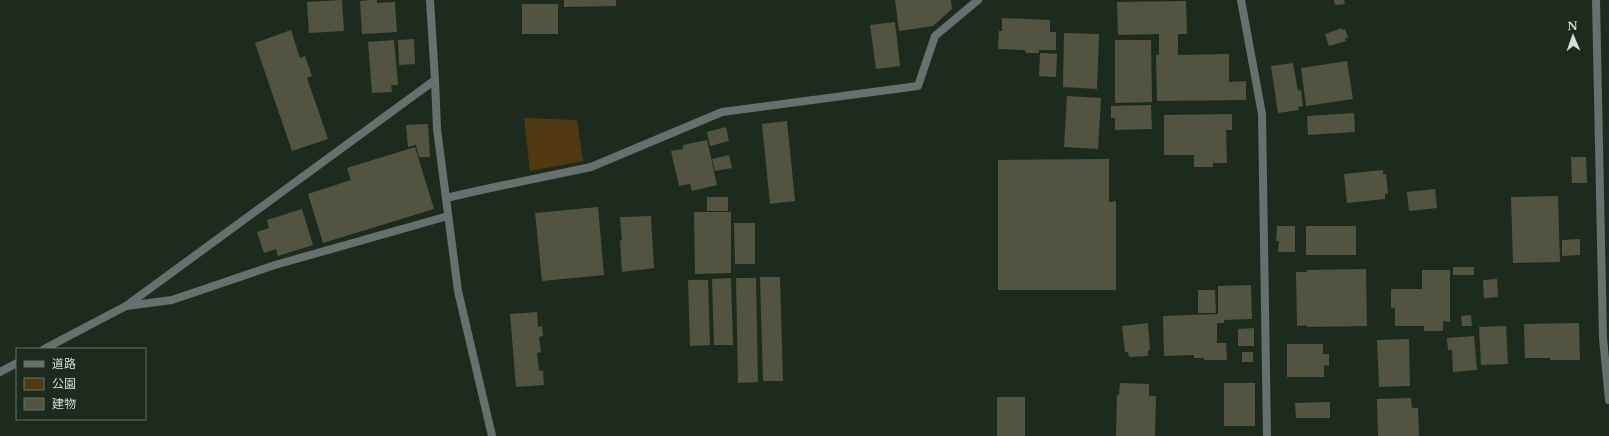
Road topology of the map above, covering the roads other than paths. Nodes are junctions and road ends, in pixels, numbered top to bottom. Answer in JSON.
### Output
{"nodes":[{"id":1,"x":430,"y":0,"type":"edge"},
{"id":2,"x":978,"y":0,"type":"edge"},
{"id":3,"x":1241,"y":0,"type":"edge"},
{"id":4,"x":1596,"y":0,"type":"edge"},
{"id":5,"x":435,"y":80,"type":"junction"},
{"id":6,"x":446,"y":198,"type":"junction"},
{"id":7,"x":448,"y":216,"type":"junction"},
{"id":8,"x":126,"y":306,"type":"junction"},
{"id":9,"x":46,"y":348,"type":"edge"},
{"id":10,"x":16,"y":364,"type":"edge"},
{"id":11,"x":0,"y":372,"type":"edge"},
{"id":12,"x":1609,"y":400,"type":"edge"},
{"id":13,"x":492,"y":436,"type":"edge"},
{"id":14,"x":1267,"y":436,"type":"edge"}],
"edges":[{"from":1,"to":5,"type":"street"},
{"from":2,"to":6,"type":"street"},
{"from":3,"to":14,"type":"street"},
{"from":4,"to":12,"type":"street"},
{"from":5,"to":6,"type":"street"},
{"from":5,"to":8,"type":"street"},
{"from":6,"to":7,"type":"street"},
{"from":7,"to":8,"type":"street"},
{"from":7,"to":13,"type":"street"},
{"from":8,"to":9,"type":"street"},
{"from":10,"to":11,"type":"street"}]}
